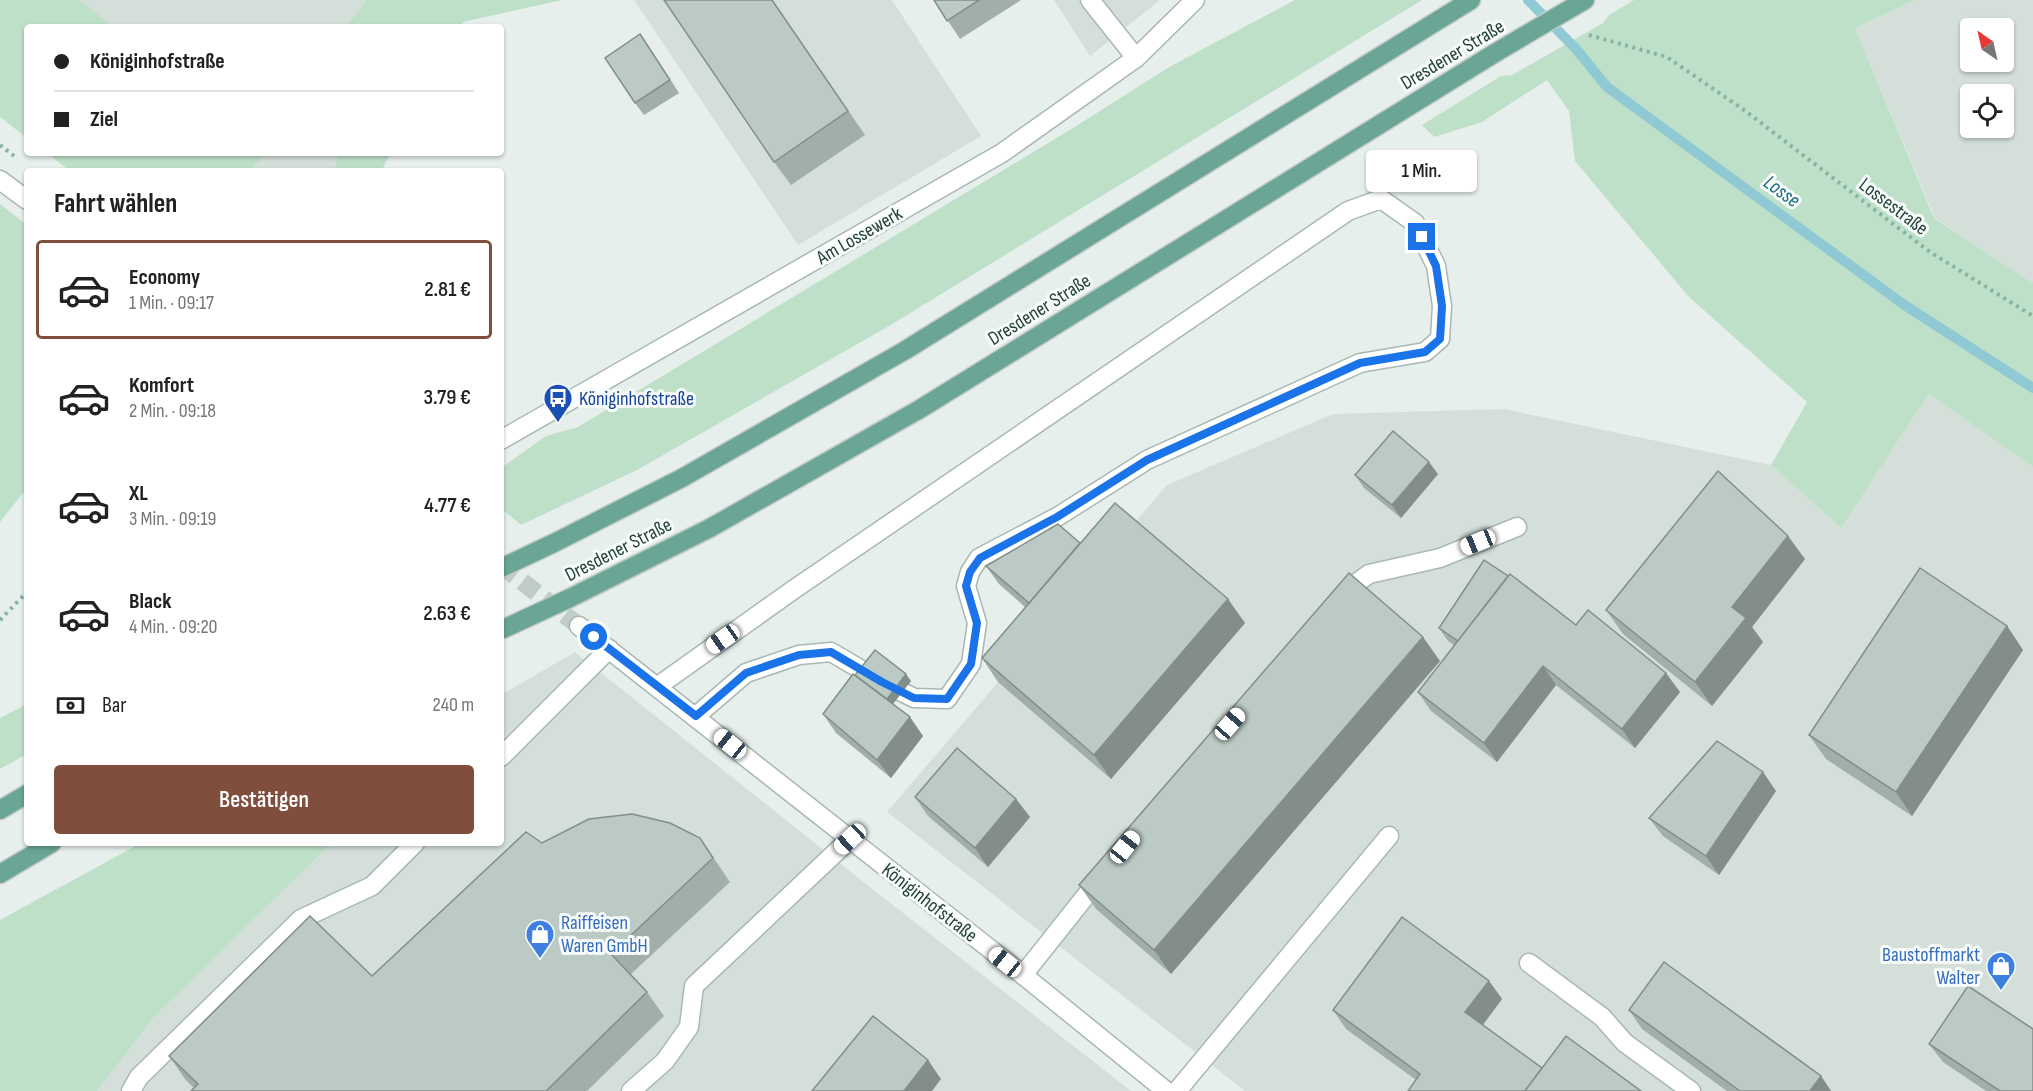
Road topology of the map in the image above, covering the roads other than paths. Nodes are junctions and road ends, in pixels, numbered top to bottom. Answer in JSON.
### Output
{"nodes":[{"id":1,"x":1090,"y":0,"type":"edge"},
{"id":2,"x":1195,"y":0,"type":"edge"},
{"id":3,"x":1584,"y":0,"type":"edge"},
{"id":4,"x":1465,"y":4,"type":"edge"},
{"id":5,"x":1136,"y":58,"type":"junction"},
{"id":6,"x":0,"y":180,"type":"edge"},
{"id":7,"x":24,"y":198,"type":"edge"},
{"id":8,"x":504,"y":438,"type":"edge"},
{"id":9,"x":1517,"y":527,"type":"dead end"},
{"id":10,"x":504,"y":567,"type":"edge"},
{"id":11,"x":1327,"y":613,"type":"edge"},
{"id":12,"x":579,"y":626,"type":"tunnel mouth"},
{"id":13,"x":504,"y":629,"type":"edge"},
{"id":14,"x":609,"y":649,"type":"junction"},
{"id":15,"x":658,"y":686,"type":"junction"},
{"id":16,"x":696,"y":716,"type":"junction"},
{"id":17,"x":504,"y":754,"type":"edge"},
{"id":18,"x":24,"y":796,"type":"edge"},
{"id":19,"x":0,"y":810,"type":"edge"},
{"id":20,"x":1389,"y":836,"type":"dead end"},
{"id":21,"x":850,"y":839,"type":"junction"},
{"id":22,"x":47,"y":846,"type":"edge"},
{"id":23,"x":412,"y":846,"type":"edge"},
{"id":24,"x":1110,"y":866,"type":"edge"},
{"id":25,"x":0,"y":874,"type":"edge"},
{"id":26,"x":1529,"y":963,"type":"dead end"},
{"id":27,"x":1023,"y":975,"type":"junction"},
{"id":28,"x":131,"y":1091,"type":"edge"},
{"id":29,"x":630,"y":1091,"type":"edge"},
{"id":30,"x":1166,"y":1091,"type":"edge"},
{"id":31,"x":1177,"y":1091,"type":"edge"},
{"id":32,"x":1691,"y":1091,"type":"edge"}],
"edges":[{"from":1,"to":5,"type":"street"},
{"from":2,"to":5,"type":"street","name":"Am Lossewerk"},
{"from":3,"to":13,"type":"main road","name":"Dresdener Straße","bridge":true},
{"from":4,"to":10,"type":"main road","name":"Dresdener Straße","bridge":true},
{"from":5,"to":8,"type":"street","name":"Am Lossewerk"},
{"from":6,"to":7,"type":"street"},
{"from":9,"to":11,"type":"street"},
{"from":12,"to":14,"type":"street","name":"Königinhofstraße"},
{"from":14,"to":15,"type":"street","name":"Königinhofstraße"},
{"from":14,"to":17,"type":"street"},
{"from":15,"to":16,"type":"street","name":"Königinhofstraße"},
{"from":15,"to":16,"type":"street"},
{"from":16,"to":21,"type":"street","name":"Königinhofstraße"},
{"from":18,"to":19,"type":"main road"},
{"from":20,"to":31,"type":"street"},
{"from":21,"to":27,"type":"street","name":"Königinhofstraße"},
{"from":21,"to":29,"type":"street"},
{"from":22,"to":25,"type":"main road"},
{"from":23,"to":28,"type":"street"},
{"from":24,"to":27,"type":"street"},
{"from":26,"to":32,"type":"street"},
{"from":27,"to":30,"type":"street","name":"Königinhofstraße"}]}
